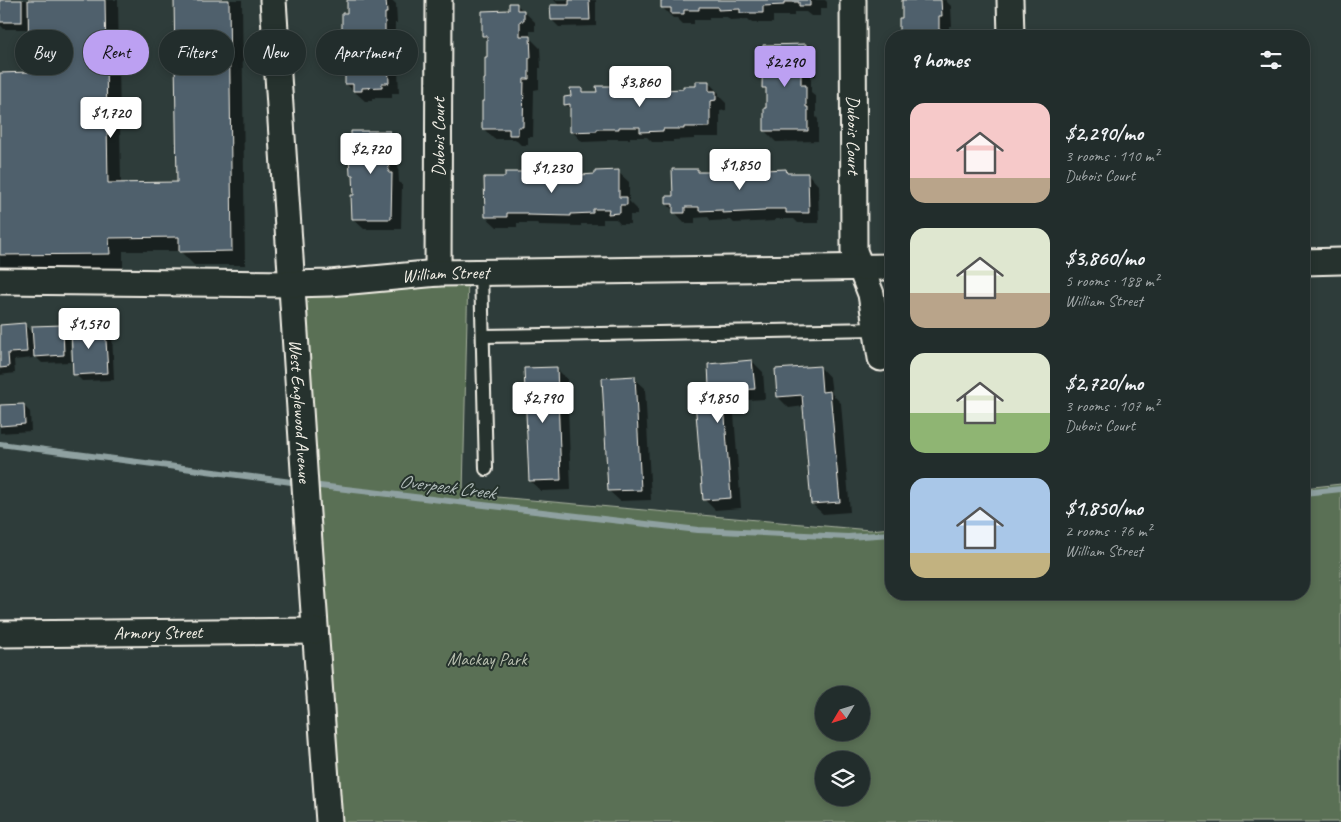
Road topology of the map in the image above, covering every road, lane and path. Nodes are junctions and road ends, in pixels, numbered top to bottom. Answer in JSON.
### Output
{"nodes":[{"id":1,"x":273,"y":0,"type":"edge"},
{"id":2,"x":439,"y":0,"type":"edge"},
{"id":3,"x":853,"y":0,"type":"edge"},
{"id":4,"x":1010,"y":0,"type":"edge"},
{"id":5,"x":1011,"y":30,"type":"edge"},
{"id":6,"x":1310,"y":262,"type":"edge"},
{"id":7,"x":1341,"y":262,"type":"edge"},
{"id":8,"x":885,"y":267,"type":"edge"},
{"id":9,"x":861,"y":268,"type":"junction"},
{"id":10,"x":482,"y":272,"type":"junction"},
{"id":11,"x":438,"y":273,"type":"junction"},
{"id":12,"x":0,"y":281,"type":"edge"},
{"id":13,"x":292,"y":284,"type":"junction"},
{"id":14,"x":877,"y":329,"type":"junction"},
{"id":15,"x":483,"y":336,"type":"junction"},
{"id":16,"x":881,"y":358,"type":"dead end"},
{"id":17,"x":486,"y":469,"type":"dead end"},
{"id":18,"x":315,"y":631,"type":"junction"},
{"id":19,"x":0,"y":634,"type":"edge"},
{"id":20,"x":329,"y":822,"type":"edge"}],
"edges":[{"from":1,"to":13,"type":"street","name":"West Englewood Avenue"},
{"from":2,"to":11,"type":"street","name":"Dubois Court"},
{"from":3,"to":9,"type":"street","name":"Dubois Court"},
{"from":4,"to":5,"type":"street"},
{"from":6,"to":7,"type":"street"},
{"from":8,"to":9,"type":"street","name":"William Street"},
{"from":9,"to":10,"type":"street","name":"William Street"},
{"from":9,"to":14,"type":"street","name":"Dubois Court"},
{"from":10,"to":11,"type":"street","name":"William Street"},
{"from":10,"to":15,"type":"lane"},
{"from":11,"to":13,"type":"street","name":"William Street"},
{"from":12,"to":13,"type":"street","name":"William Street"},
{"from":13,"to":18,"type":"street","name":"West Englewood Avenue"},
{"from":14,"to":15,"type":"lane"},
{"from":14,"to":16,"type":"street","name":"Dubois Court"},
{"from":15,"to":17,"type":"lane"},
{"from":18,"to":19,"type":"street","name":"Armory Street"},
{"from":18,"to":20,"type":"street","name":"West Englewood Avenue"}]}
